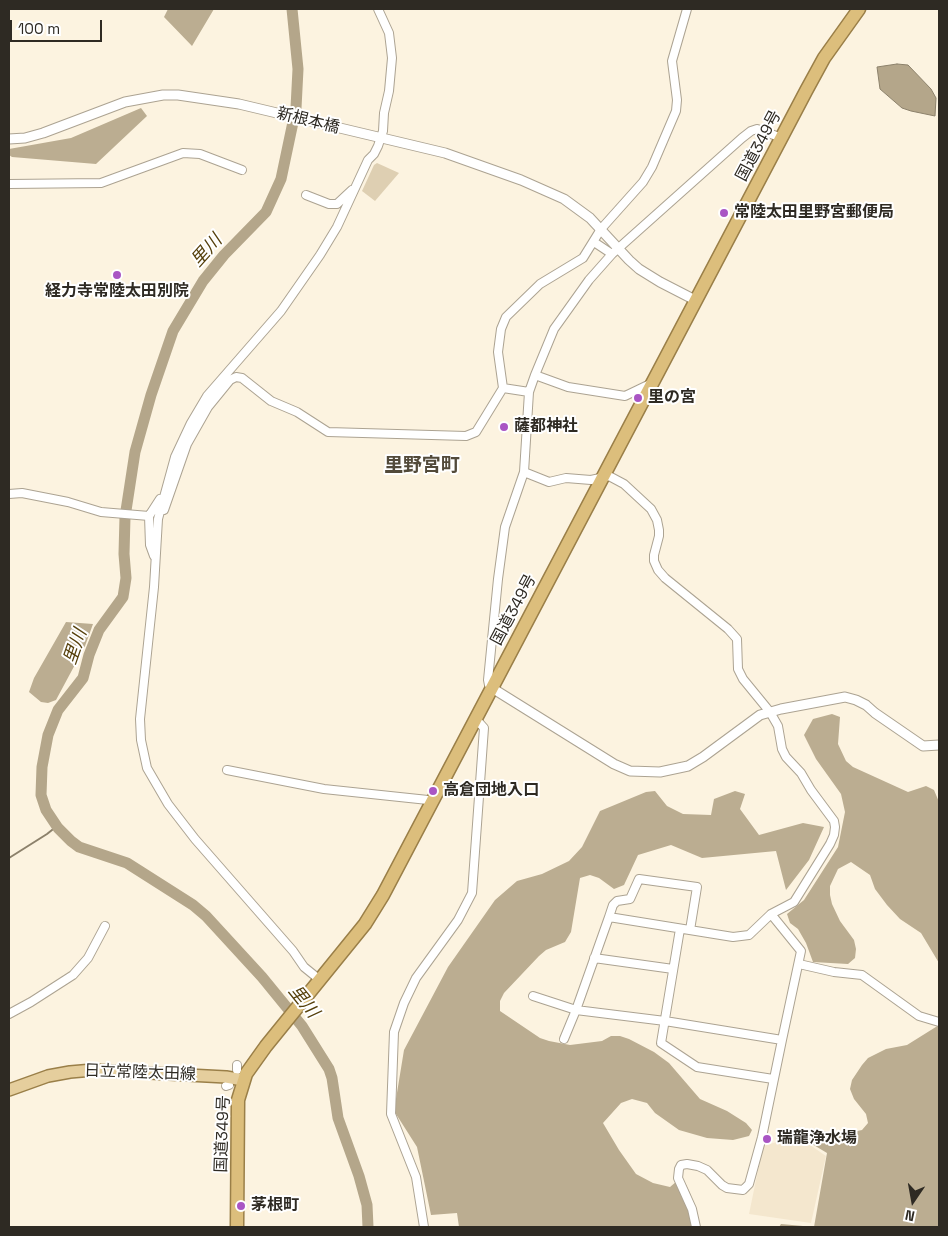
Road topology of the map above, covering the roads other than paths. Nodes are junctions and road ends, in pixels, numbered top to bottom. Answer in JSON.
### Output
{"nodes":[{"id":1,"x":378,"y":9,"type":"edge"},
{"id":2,"x":687,"y":9,"type":"edge"},
{"id":3,"x":859,"y":9,"type":"edge"},
{"id":4,"x":379,"y":138,"type":"junction"},
{"id":5,"x":782,"y":138,"type":"junction"},
{"id":6,"x":9,"y":139,"type":"edge"},
{"id":7,"x":242,"y":170,"type":"dead end"},
{"id":8,"x":9,"y":184,"type":"edge"},
{"id":9,"x":355,"y":187,"type":"junction"},
{"id":10,"x":306,"y":195,"type":"dead end"},
{"id":11,"x":601,"y":229,"type":"junction"},
{"id":12,"x":594,"y":242,"type":"junction"},
{"id":13,"x":616,"y":252,"type":"junction"},
{"id":14,"x":695,"y":300,"type":"junction"},
{"id":15,"x":535,"y":375,"type":"junction"},
{"id":16,"x":230,"y":380,"type":"junction"},
{"id":17,"x":652,"y":383,"type":"junction"},
{"id":18,"x":503,"y":388,"type":"junction"},
{"id":19,"x":529,"y":392,"type":"junction"},
{"id":20,"x":209,"y":393,"type":"junction"},
{"id":21,"x":524,"y":472,"type":"junction"},
{"id":22,"x":602,"y":476,"type":"junction"},
{"id":23,"x":9,"y":494,"type":"edge"},
{"id":24,"x":164,"y":494,"type":"junction"},
{"id":25,"x":146,"y":516,"type":"junction"},
{"id":26,"x":158,"y":522,"type":"junction"},
{"id":27,"x":156,"y":563,"type":"junction"},
{"id":28,"x":492,"y":688,"type":"junction"},
{"id":29,"x":770,"y":712,"type":"junction"},
{"id":30,"x":476,"y":719,"type":"junction"},
{"id":31,"x":939,"y":745,"type":"edge"},
{"id":32,"x":227,"y":770,"type":"dead end"},
{"id":33,"x":432,"y":802,"type":"junction"},
{"id":34,"x":771,"y":914,"type":"junction"},
{"id":35,"x":609,"y":917,"type":"junction"},
{"id":36,"x":106,"y":926,"type":"dead end"},
{"id":37,"x":680,"y":929,"type":"junction"},
{"id":38,"x":690,"y":930,"type":"junction"},
{"id":39,"x":594,"y":958,"type":"junction"},
{"id":40,"x":799,"y":964,"type":"junction"},
{"id":41,"x":673,"y":969,"type":"junction"},
{"id":42,"x":317,"y":983,"type":"junction"},
{"id":43,"x":533,"y":996,"type":"dead end"},
{"id":44,"x":576,"y":1010,"type":"junction"},
{"id":45,"x":9,"y":1014,"type":"edge"},
{"id":46,"x":665,"y":1021,"type":"junction"},
{"id":47,"x":939,"y":1022,"type":"edge"},
{"id":48,"x":564,"y":1039,"type":"dead end"},
{"id":49,"x":782,"y":1040,"type":"junction"},
{"id":50,"x":239,"y":1072,"type":"junction"},
{"id":51,"x":773,"y":1079,"type":"junction"},
{"id":52,"x":9,"y":1090,"type":"edge"},
{"id":53,"x":237,"y":1227,"type":"edge"},
{"id":54,"x":424,"y":1227,"type":"edge"},
{"id":55,"x":696,"y":1227,"type":"edge"}],
"edges":[{"from":1,"to":4,"type":"street"},
{"from":2,"to":11,"type":"street"},
{"from":3,"to":5,"type":"highway","name":"国道349号"},
{"from":4,"to":6,"type":"street","name":"新根本橋"},
{"from":4,"to":9,"type":"street"},
{"from":4,"to":11,"type":"street","name":"新根本橋"},
{"from":5,"to":13,"type":"street"},
{"from":5,"to":14,"type":"highway","name":"国道349号"},
{"from":7,"to":8,"type":"street"},
{"from":9,"to":10,"type":"street"},
{"from":9,"to":20,"type":"street"},
{"from":11,"to":12,"type":"street"},
{"from":11,"to":13,"type":"street","name":"新根本橋"},
{"from":12,"to":13,"type":"street"},
{"from":12,"to":18,"type":"street"},
{"from":13,"to":14,"type":"street","name":"新根本橋"},
{"from":13,"to":15,"type":"street"},
{"from":14,"to":17,"type":"highway","name":"国道349号"},
{"from":15,"to":17,"type":"street"},
{"from":15,"to":19,"type":"street"},
{"from":16,"to":18,"type":"street"},
{"from":16,"to":20,"type":"street"},
{"from":16,"to":26,"type":"street"},
{"from":17,"to":22,"type":"highway","name":"国道349号"},
{"from":18,"to":19,"type":"street"},
{"from":19,"to":21,"type":"street"},
{"from":20,"to":24,"type":"street"},
{"from":21,"to":22,"type":"street"},
{"from":21,"to":28,"type":"street"},
{"from":22,"to":28,"type":"highway","name":"国道349号"},
{"from":22,"to":29,"type":"street"},
{"from":23,"to":25,"type":"street"},
{"from":24,"to":25,"type":"street"},
{"from":24,"to":26,"type":"street"},
{"from":25,"to":27,"type":"street"},
{"from":26,"to":27,"type":"street"},
{"from":27,"to":42,"type":"street"},
{"from":28,"to":29,"type":"street"},
{"from":28,"to":30,"type":"highway","name":"国道349号"},
{"from":29,"to":31,"type":"street"},
{"from":29,"to":34,"type":"street"},
{"from":30,"to":33,"type":"highway","name":"国道349号"},
{"from":30,"to":54,"type":"street"},
{"from":32,"to":33,"type":"street"},
{"from":33,"to":42,"type":"highway","name":"国道349号"},
{"from":34,"to":38,"type":"street"},
{"from":34,"to":40,"type":"street"},
{"from":35,"to":37,"type":"street"},
{"from":35,"to":38,"type":"street"},
{"from":35,"to":39,"type":"street"},
{"from":36,"to":45,"type":"street"},
{"from":37,"to":38,"type":"street"},
{"from":37,"to":41,"type":"street"},
{"from":39,"to":41,"type":"street"},
{"from":39,"to":44,"type":"street"},
{"from":40,"to":47,"type":"street"},
{"from":40,"to":49,"type":"street"},
{"from":41,"to":46,"type":"street"},
{"from":42,"to":50,"type":"highway","name":"国道349号"},
{"from":43,"to":44,"type":"street"},
{"from":44,"to":46,"type":"street"},
{"from":44,"to":48,"type":"street"},
{"from":46,"to":49,"type":"street"},
{"from":46,"to":51,"type":"street"},
{"from":49,"to":51,"type":"street"},
{"from":50,"to":52,"type":"main road","name":"日立常陸太田線"},
{"from":50,"to":53,"type":"highway","name":"国道349号"},
{"from":51,"to":55,"type":"street"}]}
